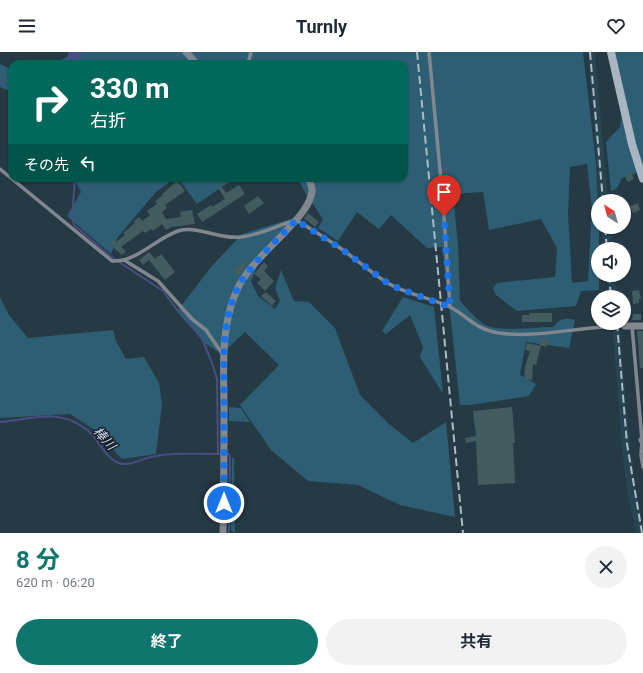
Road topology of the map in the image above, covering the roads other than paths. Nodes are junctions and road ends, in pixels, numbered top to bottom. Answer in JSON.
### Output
{"nodes":[{"id":1,"x":186,"y":52,"type":"edge"},
{"id":2,"x":429,"y":52,"type":"edge"},
{"id":3,"x":611,"y":52,"type":"edge"},
{"id":4,"x":193,"y":60,"type":"edge"},
{"id":5,"x":0,"y":169,"type":"edge"},
{"id":6,"x":8,"y":176,"type":"edge"},
{"id":7,"x":643,"y":179,"type":"edge"},
{"id":8,"x":16,"y":182,"type":"edge"},
{"id":9,"x":310,"y":182,"type":"edge"},
{"id":10,"x":296,"y":220,"type":"junction"},
{"id":11,"x":124,"y":260,"type":"junction"},
{"id":12,"x":450,"y":307,"type":"junction"},
{"id":13,"x":631,"y":326,"type":"edge"},
{"id":14,"x":643,"y":326,"type":"edge"},
{"id":15,"x":591,"y":328,"type":"edge"},
{"id":16,"x":629,"y":330,"type":"edge"},
{"id":17,"x":224,"y":355,"type":"junction"},
{"id":18,"x":642,"y":440,"type":"edge"},
{"id":19,"x":643,"y":467,"type":"edge"},
{"id":20,"x":224,"y":533,"type":"edge"}],
"edges":[{"from":1,"to":4,"type":"street"},
{"from":2,"to":12,"type":"lane"},
{"from":3,"to":7,"type":"main road"},
{"from":5,"to":6,"type":"lane"},
{"from":8,"to":11,"type":"lane"},
{"from":9,"to":10,"type":"street"},
{"from":10,"to":11,"type":"lane"},
{"from":10,"to":12,"type":"lane"},
{"from":10,"to":17,"type":"street"},
{"from":11,"to":17,"type":"lane"},
{"from":12,"to":15,"type":"lane"},
{"from":13,"to":14,"type":"street"},
{"from":16,"to":18,"type":"lane"},
{"from":17,"to":20,"type":"street"},
{"from":18,"to":19,"type":"lane"}]}
